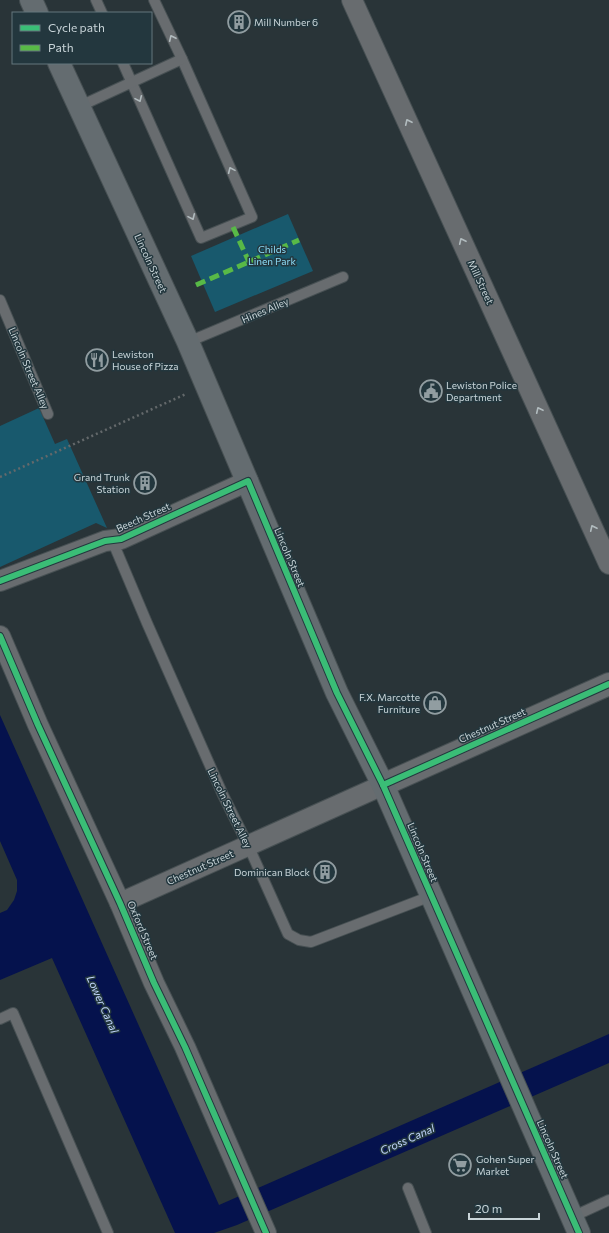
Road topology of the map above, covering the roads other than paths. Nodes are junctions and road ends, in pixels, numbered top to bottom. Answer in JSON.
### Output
{"nodes":[{"id":1,"x":31,"y":0,"type":"edge"},
{"id":2,"x":96,"y":0,"type":"edge"},
{"id":3,"x":154,"y":0,"type":"edge"},
{"id":4,"x":352,"y":0,"type":"edge"},
{"id":5,"x":37,"y":12,"type":"edge"},
{"id":6,"x":102,"y":12,"type":"edge"},
{"id":7,"x":182,"y":59,"type":"junction"},
{"id":8,"x":59,"y":64,"type":"edge"},
{"id":9,"x":123,"y":64,"type":"edge"},
{"id":10,"x":131,"y":82,"type":"junction"},
{"id":11,"x":78,"y":107,"type":"junction"},
{"id":12,"x":343,"y":277,"type":"dead end"},
{"id":13,"x":0,"y":300,"type":"edge"},
{"id":14,"x":188,"y":342,"type":"junction"},
{"id":15,"x":48,"y":414,"type":"dead end"},
{"id":16,"x":248,"y":481,"type":"junction"},
{"id":17,"x":112,"y":540,"type":"junction"},
{"id":18,"x":609,"y":564,"type":"edge"},
{"id":19,"x":0,"y":581,"type":"edge"},
{"id":20,"x":0,"y":636,"type":"edge"},
{"id":21,"x":609,"y":684,"type":"edge"},
{"id":22,"x":384,"y":785,"type":"junction"},
{"id":23,"x":248,"y":845,"type":"junction"},
{"id":24,"x":431,"y":896,"type":"junction"},
{"id":25,"x":120,"y":903,"type":"junction"},
{"id":26,"x":0,"y":1019,"type":"edge"},
{"id":27,"x":408,"y":1188,"type":"dead end"},
{"id":28,"x":609,"y":1200,"type":"edge"},
{"id":29,"x":575,"y":1225,"type":"edge"},
{"id":30,"x":264,"y":1227,"type":"edge"},
{"id":31,"x":108,"y":1233,"type":"edge"},
{"id":32,"x":426,"y":1233,"type":"edge"}],
"edges":[{"from":1,"to":5,"type":"highway"},
{"from":2,"to":6,"type":"lane"},
{"from":7,"to":3,"type":"lane","one_way":true},
{"from":18,"to":4,"type":"street","name":"Mill Street","one_way":true},
{"from":7,"to":10,"type":"lane"},
{"from":10,"to":7,"type":"lane","one_way":true},
{"from":8,"to":11,"type":"highway","name":"Lincoln Street"},
{"from":9,"to":10,"type":"lane"},
{"from":10,"to":11,"type":"lane"},
{"from":11,"to":14,"type":"highway","name":"Lincoln Street"},
{"from":12,"to":14,"type":"lane","name":"Hines Alley"},
{"from":13,"to":15,"type":"lane","name":"Lincoln Street Alley"},
{"from":14,"to":16,"type":"highway","name":"Lincoln Street"},
{"from":16,"to":17,"type":"street","name":"Beech Street"},
{"from":16,"to":22,"type":"highway","name":"Lincoln Street"},
{"from":17,"to":19,"type":"street","name":"Beech Street"},
{"from":17,"to":23,"type":"lane","name":"Lincoln Street Alley"},
{"from":20,"to":25,"type":"street","name":"Oxford Street"},
{"from":21,"to":22,"type":"street","name":"Chestnut Street"},
{"from":22,"to":23,"type":"street","name":"Chestnut Street"},
{"from":22,"to":24,"type":"highway","name":"Lincoln Street"},
{"from":23,"to":24,"type":"lane","name":"Lincoln Street Alley"},
{"from":23,"to":25,"type":"street","name":"Chestnut Street"},
{"from":24,"to":29,"type":"highway","name":"Lincoln Street"},
{"from":25,"to":30,"type":"street","name":"Oxford Street"},
{"from":26,"to":31,"type":"lane"},
{"from":27,"to":32,"type":"lane"},
{"from":28,"to":29,"type":"lane"}]}
